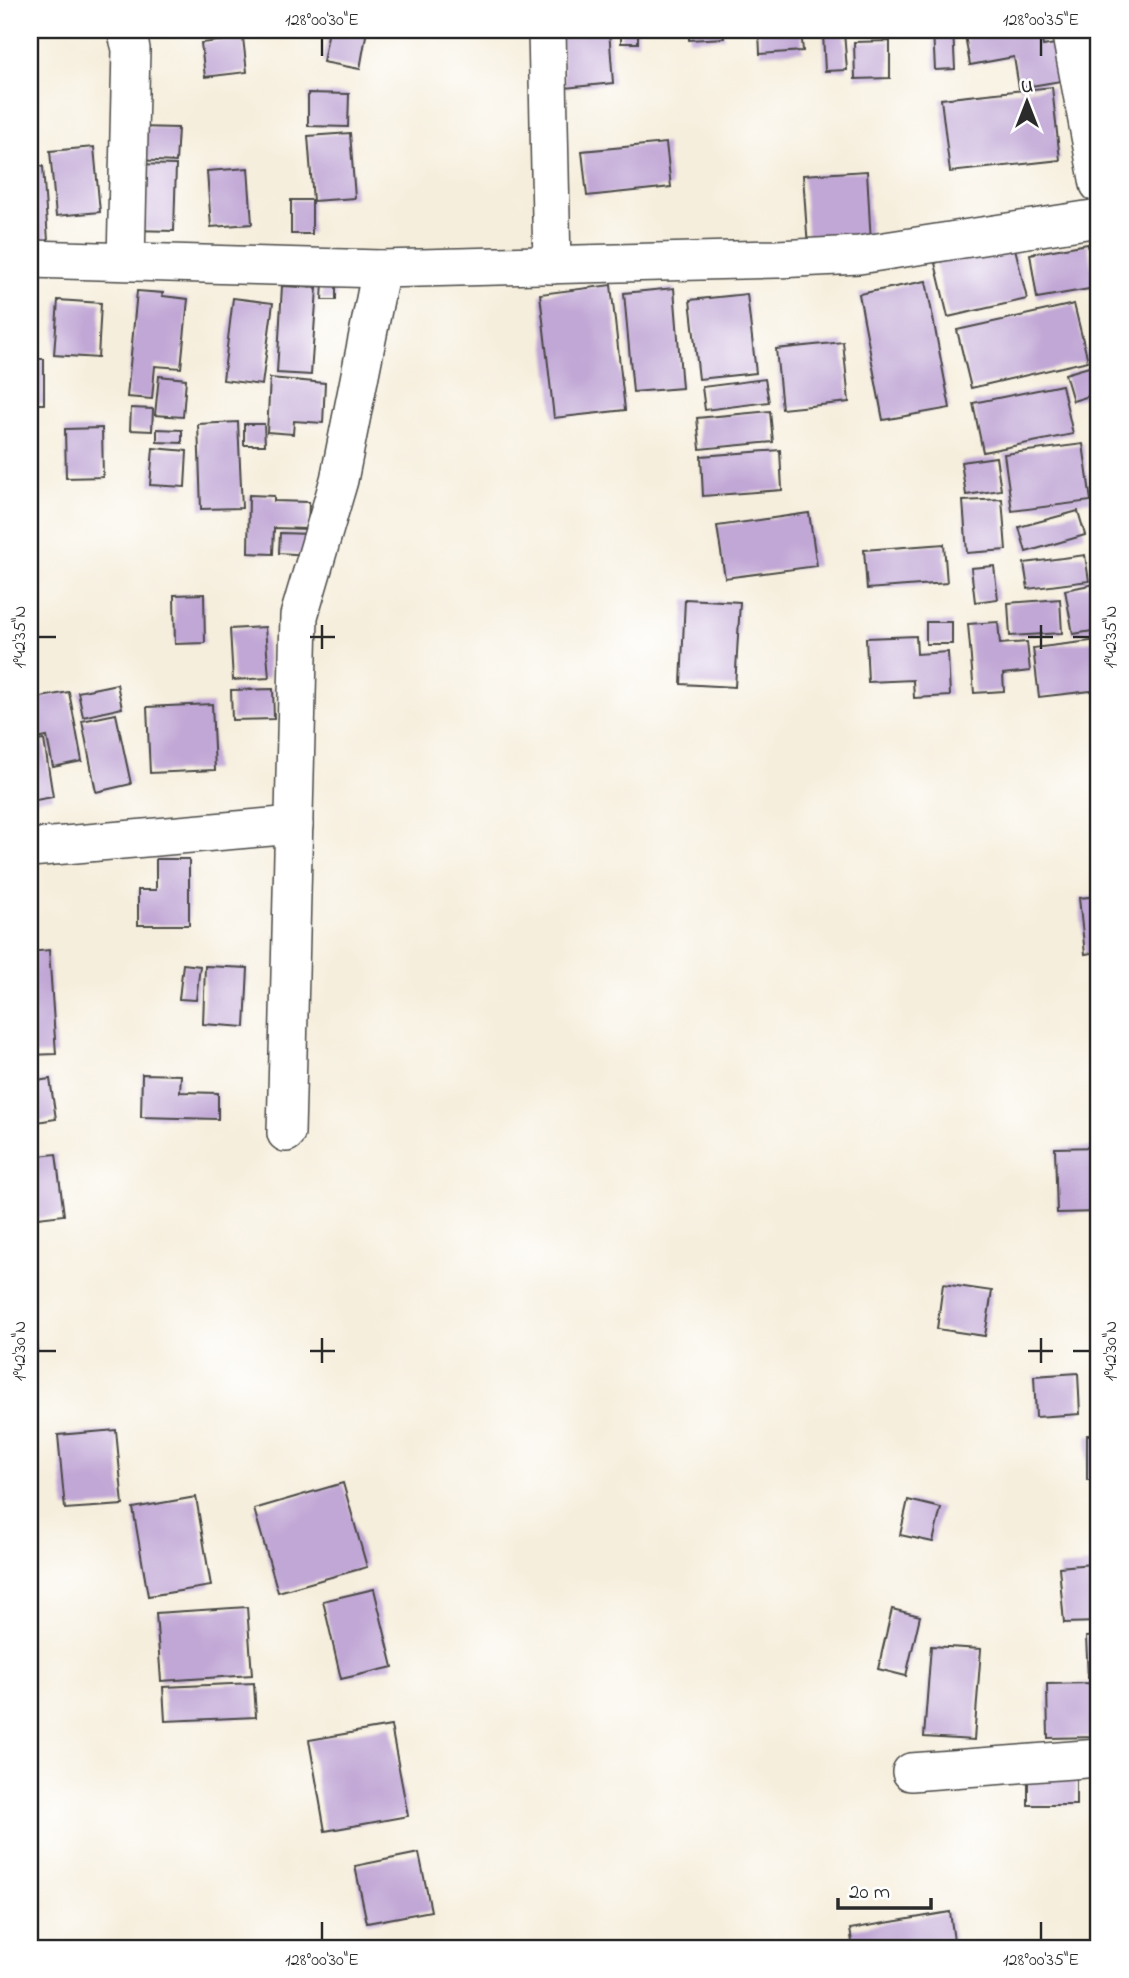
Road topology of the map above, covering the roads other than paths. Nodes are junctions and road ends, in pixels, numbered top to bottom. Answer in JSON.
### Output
{"nodes":[{"id":1,"x":126,"y":30,"type":"edge"},
{"id":2,"x":547,"y":30,"type":"edge"},
{"id":3,"x":1070,"y":30,"type":"edge"},
{"id":4,"x":1090,"y":91,"type":"edge"},
{"id":5,"x":1099,"y":184,"type":"edge"},
{"id":6,"x":1099,"y":218,"type":"edge"},
{"id":7,"x":30,"y":259,"type":"edge"},
{"id":8,"x":126,"y":261,"type":"junction"},
{"id":9,"x":552,"y":265,"type":"junction"},
{"id":10,"x":381,"y":270,"type":"junction"},
{"id":11,"x":294,"y":825,"type":"junction"},
{"id":12,"x":30,"y":848,"type":"edge"},
{"id":13,"x":286,"y":1133,"type":"dead end"},
{"id":14,"x":1099,"y":1758,"type":"edge"},
{"id":15,"x":911,"y":1772,"type":"dead end"}],
"edges":[{"from":1,"to":8,"type":"street"},
{"from":2,"to":9,"type":"street"},
{"from":3,"to":4,"type":"street"},
{"from":4,"to":5,"type":"street"},
{"from":6,"to":9,"type":"street"},
{"from":7,"to":8,"type":"street"},
{"from":8,"to":10,"type":"street"},
{"from":9,"to":10,"type":"street"},
{"from":10,"to":11,"type":"street"},
{"from":11,"to":12,"type":"street"},
{"from":11,"to":13,"type":"street"},
{"from":14,"to":15,"type":"street"}]}
